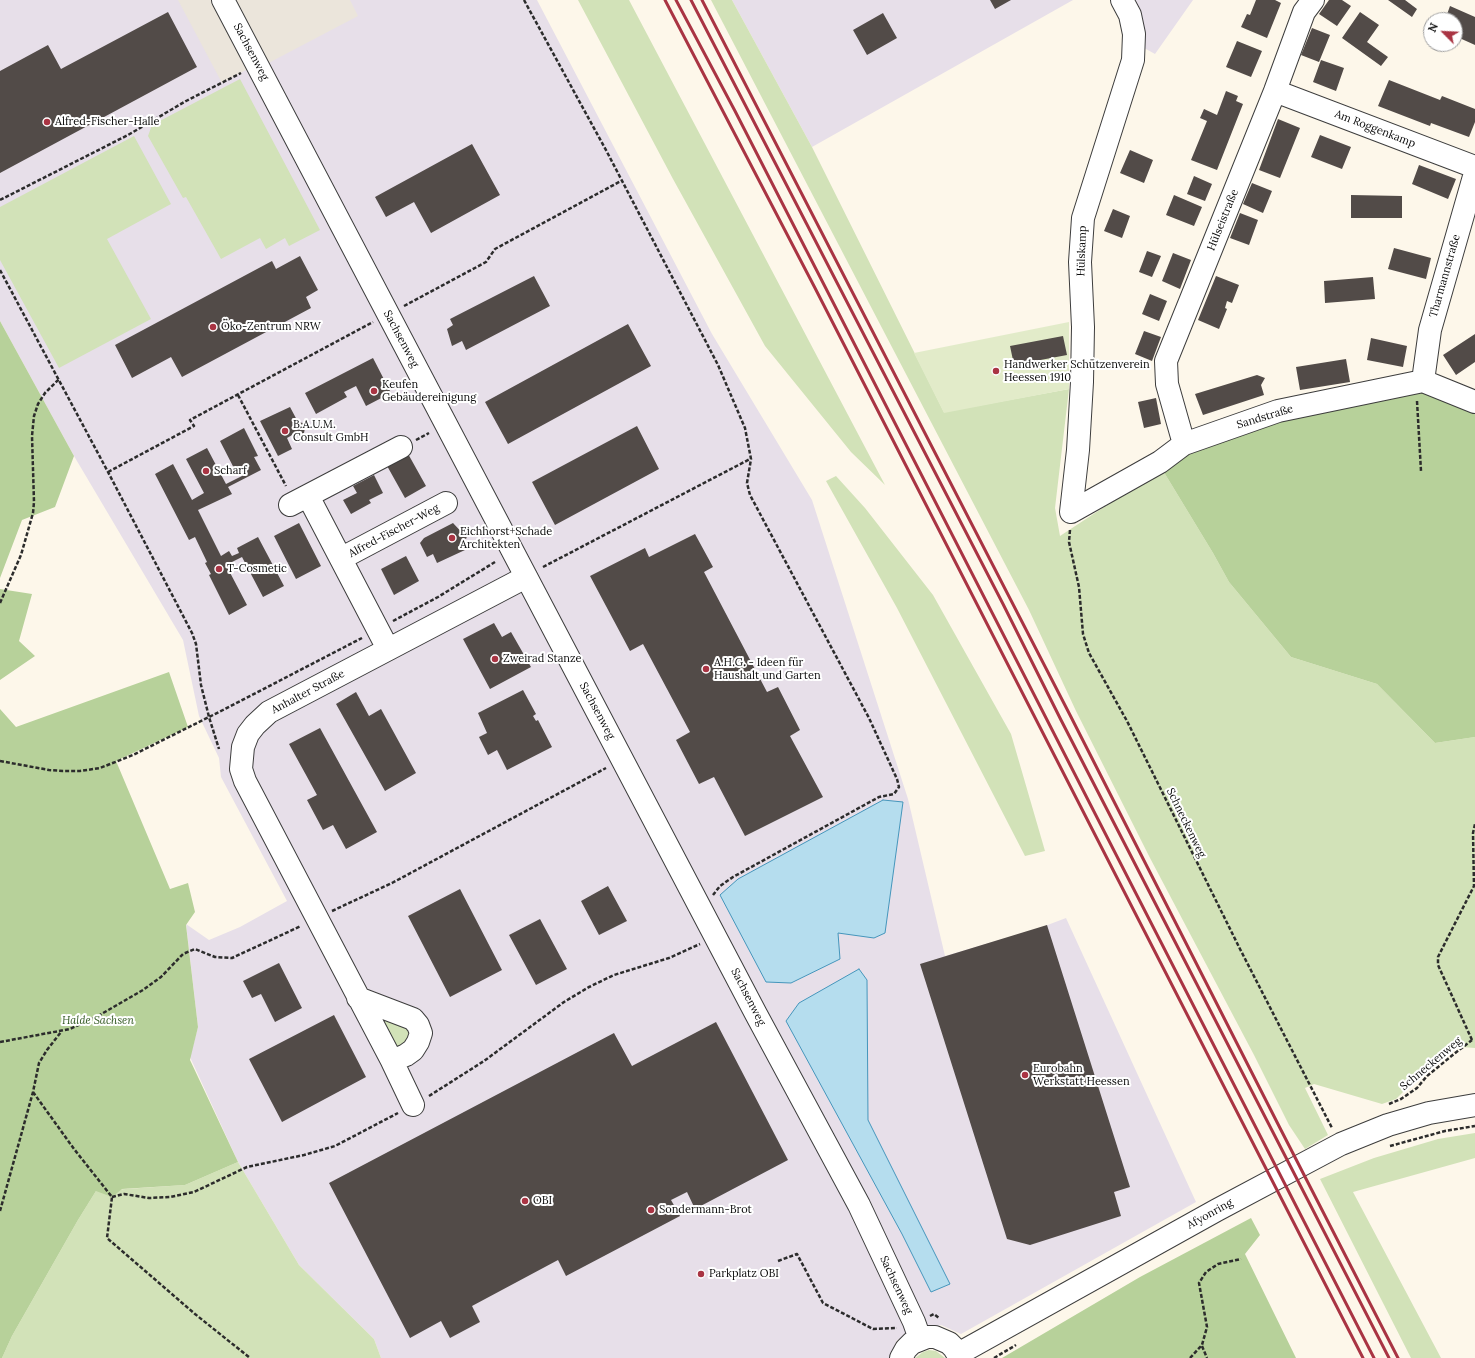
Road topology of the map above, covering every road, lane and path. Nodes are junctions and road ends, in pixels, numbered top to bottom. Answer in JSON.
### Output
{"nodes":[{"id":1,"x":223,"y":0,"type":"edge"},
{"id":2,"x":524,"y":0,"type":"edge"},
{"id":3,"x":1122,"y":0,"type":"edge"},
{"id":4,"x":1313,"y":0,"type":"edge"},
{"id":5,"x":257,"y":64,"type":"junction"},
{"id":6,"x":1275,"y":91,"type":"junction"},
{"id":7,"x":1475,"y":167,"type":"edge"},
{"id":8,"x":1475,"y":173,"type":"edge"},
{"id":9,"x":621,"y":181,"type":"junction"},
{"id":10,"x":0,"y":200,"type":"edge"},
{"id":11,"x":0,"y":270,"type":"edge"},
{"id":12,"x":388,"y":314,"type":"junction"},
{"id":13,"x":59,"y":379,"type":"junction"},
{"id":14,"x":1420,"y":382,"type":"junction"},
{"id":15,"x":238,"y":395,"type":"junction"},
{"id":16,"x":1475,"y":402,"type":"edge"},
{"id":17,"x":1184,"y":444,"type":"junction"},
{"id":18,"x":401,"y":447,"type":"dead end"},
{"id":19,"x":751,"y":459,"type":"junction"},
{"id":20,"x":1421,"y":471,"type":"dead end"},
{"id":21,"x":108,"y":472,"type":"junction"},
{"id":22,"x":298,"y":501,"type":"junction"},
{"id":23,"x":446,"y":503,"type":"dead end"},
{"id":24,"x":1071,"y":512,"type":"junction"},
{"id":25,"x":342,"y":558,"type":"junction"},
{"id":26,"x":495,"y":562,"type":"dead end"},
{"id":27,"x":535,"y":572,"type":"junction"},
{"id":28,"x":0,"y":603,"type":"edge"},
{"id":29,"x":378,"y":629,"type":"junction"},
{"id":30,"x":388,"y":649,"type":"junction"},
{"id":31,"x":209,"y":717,"type":"junction"},
{"id":32,"x":219,"y":749,"type":"dead end"},
{"id":33,"x":622,"y":759,"type":"junction"},
{"id":34,"x":0,"y":761,"type":"edge"},
{"id":35,"x":1475,"y":824,"type":"edge"},
{"id":36,"x":1474,"y":886,"type":"edge"},
{"id":37,"x":713,"y":895,"type":"dead end"},
{"id":38,"x":316,"y":918,"type":"junction"},
{"id":39,"x":716,"y":936,"type":"junction"},
{"id":40,"x":358,"y":998,"type":"junction"},
{"id":41,"x":61,"y":1032,"type":"junction"},
{"id":42,"x":1473,"y":1041,"type":"edge"},
{"id":43,"x":0,"y":1042,"type":"edge"},
{"id":44,"x":392,"y":1061,"type":"junction"},
{"id":45,"x":33,"y":1092,"type":"junction"},
{"id":46,"x":1388,"y":1104,"type":"dead end"},
{"id":47,"x":413,"y":1105,"type":"junction"},
{"id":48,"x":1475,"y":1105,"type":"edge"},
{"id":49,"x":1339,"y":1126,"type":"dead end"},
{"id":50,"x":1475,"y":1126,"type":"edge"},
{"id":51,"x":1385,"y":1147,"type":"dead end"},
{"id":52,"x":112,"y":1197,"type":"junction"},
{"id":53,"x":0,"y":1211,"type":"edge"},
{"id":54,"x":1242,"y":1259,"type":"dead end"},
{"id":55,"x":778,"y":1261,"type":"dead end"},
{"id":56,"x":894,"y":1329,"type":"dead end"},
{"id":57,"x":920,"y":1339,"type":"junction"},
{"id":58,"x":1022,"y":1341,"type":"dead end"},
{"id":59,"x":1202,"y":1345,"type":"junction"},
{"id":60,"x":959,"y":1356,"type":"edge"},
{"id":61,"x":250,"y":1358,"type":"edge"},
{"id":62,"x":901,"y":1358,"type":"edge"},
{"id":63,"x":994,"y":1358,"type":"edge"},
{"id":64,"x":1190,"y":1358,"type":"edge"},
{"id":65,"x":1208,"y":1358,"type":"edge"}],
"edges":[{"from":1,"to":5,"type":"street","name":"Sachsenweg"},
{"from":2,"to":9,"type":"path"},
{"from":3,"to":24,"type":"street","name":"Hülskamp"},
{"from":4,"to":6,"type":"street","name":"Hülseistraße"},
{"from":5,"to":10,"type":"path"},
{"from":5,"to":12,"type":"street","name":"Sachsenweg"},
{"from":6,"to":7,"type":"street","name":"Am Roggenkamp"},
{"from":6,"to":17,"type":"street","name":"Hülseistraße"},
{"from":8,"to":14,"type":"street","name":"Tharmannstraße"},
{"from":9,"to":12,"type":"path"},
{"from":9,"to":19,"type":"path"},
{"from":11,"to":13,"type":"path"},
{"from":12,"to":15,"type":"path"},
{"from":12,"to":27,"type":"street","name":"Sachsenweg"},
{"from":13,"to":21,"type":"path"},
{"from":13,"to":28,"type":"path"},
{"from":14,"to":16,"type":"street"},
{"from":14,"to":17,"type":"street","name":"Sandstraße"},
{"from":14,"to":20,"type":"path"},
{"from":15,"to":21,"type":"path"},
{"from":15,"to":22,"type":"path"},
{"from":17,"to":24,"type":"street","name":"Sandstraße"},
{"from":18,"to":22,"type":"street"},
{"from":19,"to":27,"type":"path"},
{"from":19,"to":37,"type":"path"},
{"from":21,"to":31,"type":"path"},
{"from":22,"to":25,"type":"street","name":"Alfred-Fischer-Weg"},
{"from":23,"to":25,"type":"street","name":"Alfred-Fischer-Weg"},
{"from":24,"to":49,"type":"path","name":"Schneckenweg"},
{"from":25,"to":29,"type":"street","name":"Alfred-Fischer-Weg"},
{"from":26,"to":29,"type":"path"},
{"from":27,"to":30,"type":"street","name":"Anhalter Straße"},
{"from":27,"to":33,"type":"street","name":"Sachsenweg"},
{"from":29,"to":30,"type":"street","name":"Alfred-Fischer-Weg"},
{"from":29,"to":31,"type":"path"},
{"from":30,"to":38,"type":"street","name":"Anhalter Straße"},
{"from":31,"to":32,"type":"path"},
{"from":31,"to":34,"type":"path"},
{"from":33,"to":38,"type":"path"},
{"from":33,"to":39,"type":"street","name":"Sachsenweg"},
{"from":35,"to":36,"type":"path","name":"Schneckenweg"},
{"from":36,"to":42,"type":"path","name":"Schneckenweg"},
{"from":38,"to":40,"type":"street","name":"Anhalter Straße"},
{"from":38,"to":41,"type":"path"},
{"from":39,"to":47,"type":"path"},
{"from":39,"to":57,"type":"street","name":"Sachsenweg"},
{"from":40,"to":44,"type":"street","name":"Anhalter Straße"},
{"from":40,"to":44,"type":"street"},
{"from":41,"to":43,"type":"path"},
{"from":41,"to":45,"type":"path"},
{"from":42,"to":46,"type":"path","name":"Schneckenweg"},
{"from":44,"to":47,"type":"street","name":"Anhalter Straße"},
{"from":45,"to":52,"type":"path"},
{"from":45,"to":53,"type":"path"},
{"from":47,"to":52,"type":"path"},
{"from":48,"to":60,"type":"street","name":"Afyonring"},
{"from":50,"to":51,"type":"path"},
{"from":52,"to":61,"type":"path"},
{"from":54,"to":59,"type":"path"},
{"from":55,"to":56,"type":"path"},
{"from":57,"to":60,"type":"street"},
{"from":57,"to":62,"type":"street"},
{"from":58,"to":63,"type":"path"},
{"from":59,"to":64,"type":"path"},
{"from":59,"to":65,"type":"path"}]}
